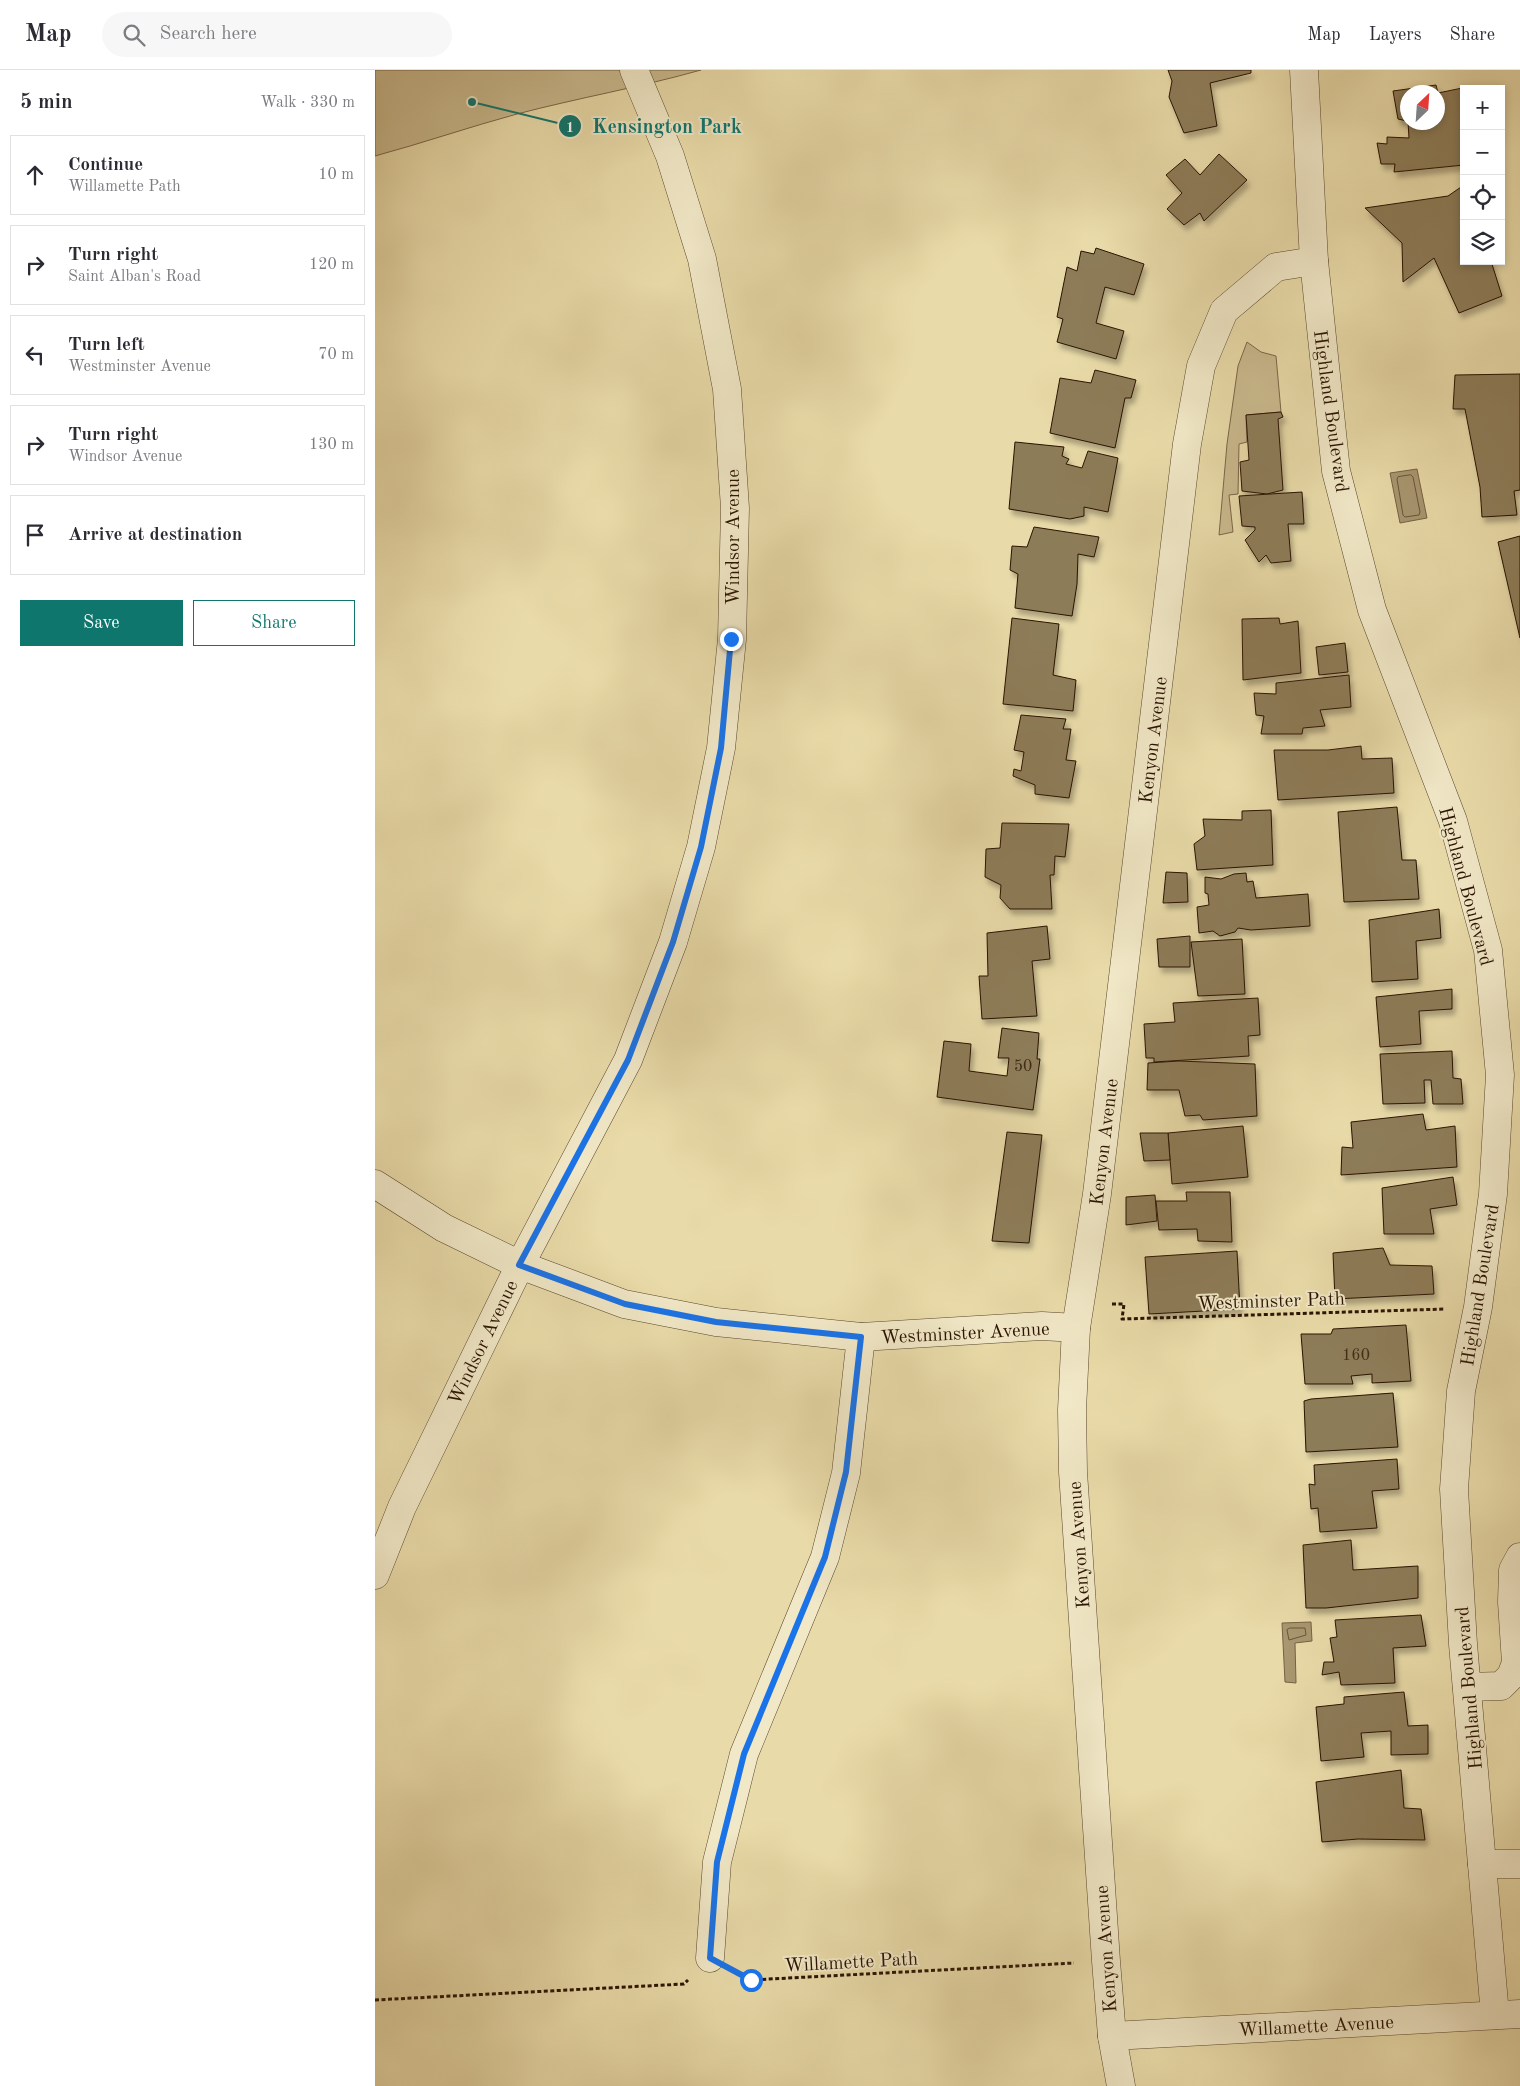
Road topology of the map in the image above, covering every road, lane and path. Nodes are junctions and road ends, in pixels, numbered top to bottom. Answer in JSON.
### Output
{"nodes":[{"id":1,"x":634,"y":70,"type":"edge"},
{"id":2,"x":1304,"y":70,"type":"edge"},
{"id":3,"x":1313,"y":261,"type":"junction"},
{"id":4,"x":375,"y":1184,"type":"edge"},
{"id":5,"x":519,"y":1265,"type":"junction"},
{"id":6,"x":1478,"y":1308,"type":"junction"},
{"id":7,"x":1079,"y":1315,"type":"junction"},
{"id":8,"x":861,"y":1337,"type":"junction"},
{"id":9,"x":1520,"y":1556,"type":"edge"},
{"id":10,"x":375,"y":1575,"type":"edge"},
{"id":11,"x":1467,"y":1687,"type":"junction"},
{"id":12,"x":1482,"y":1864,"type":"junction"},
{"id":13,"x":1520,"y":1864,"type":"edge"},
{"id":14,"x":710,"y":1958,"type":"junction"},
{"id":15,"x":1106,"y":1961,"type":"junction"},
{"id":16,"x":375,"y":2000,"type":"edge"},
{"id":17,"x":1508,"y":2015,"type":"edge"},
{"id":18,"x":1112,"y":2036,"type":"junction"},
{"id":19,"x":1121,"y":2086,"type":"edge"}],
"edges":[{"from":1,"to":5,"type":"street","name":"Windsor Avenue"},
{"from":2,"to":3,"type":"street","name":"Highland Boulevard"},
{"from":3,"to":6,"type":"street","name":"Highland Boulevard"},
{"from":3,"to":7,"type":"street","name":"Kenyon Avenue"},
{"from":4,"to":5,"type":"street","name":"Westminster Avenue"},
{"from":5,"to":8,"type":"street","name":"Westminster Avenue"},
{"from":5,"to":10,"type":"street","name":"Windsor Avenue"},
{"from":6,"to":7,"type":"path","name":"Westminster Path"},
{"from":6,"to":11,"type":"street","name":"Highland Boulevard"},
{"from":7,"to":8,"type":"street","name":"Westminster Avenue"},
{"from":7,"to":15,"type":"street","name":"Kenyon Avenue"},
{"from":8,"to":14,"type":"street"},
{"from":9,"to":11,"type":"street"},
{"from":11,"to":12,"type":"street","name":"Highland Boulevard"},
{"from":12,"to":13,"type":"street"},
{"from":12,"to":17,"type":"street","name":"Highland Boulevard"},
{"from":14,"to":15,"type":"path","name":"Willamette Path"},
{"from":14,"to":16,"type":"path"},
{"from":15,"to":18,"type":"street","name":"Kenyon Avenue"},
{"from":17,"to":18,"type":"street","name":"Willamette Avenue"},
{"from":18,"to":19,"type":"street","name":"Kenyon Avenue"}]}
